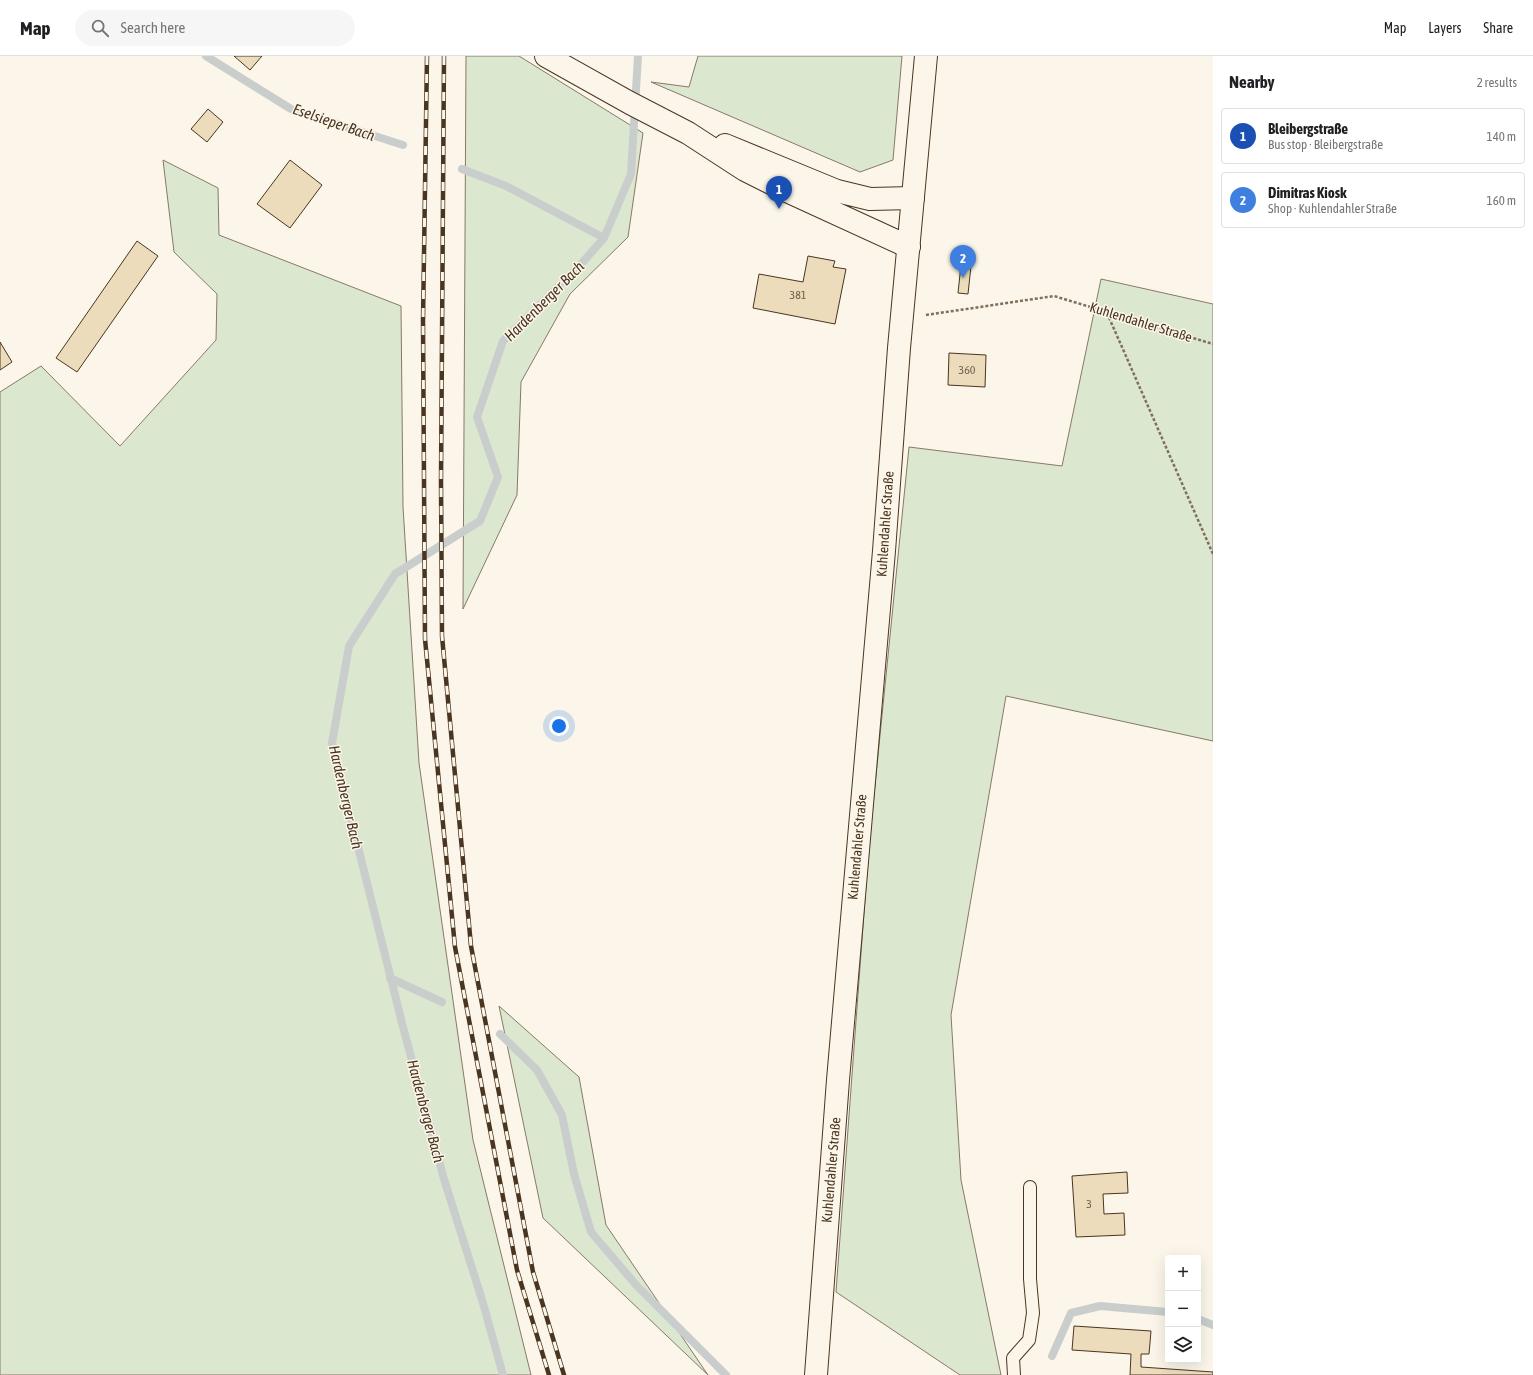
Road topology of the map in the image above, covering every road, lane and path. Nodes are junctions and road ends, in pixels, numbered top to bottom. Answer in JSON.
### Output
{"nodes":[{"id":1,"x":546,"y":56,"type":"edge"},
{"id":2,"x":926,"y":56,"type":"edge"},
{"id":3,"x":688,"y":133,"type":"junction"},
{"id":4,"x":913,"y":198,"type":"junction"},
{"id":5,"x":909,"y":247,"type":"junction"},
{"id":6,"x":1107,"y":312,"type":"junction"},
{"id":7,"x":902,"y":319,"type":"junction"},
{"id":8,"x":1213,"y":344,"type":"edge"},
{"id":9,"x":1213,"y":554,"type":"edge"},
{"id":10,"x":1030,"y":1187,"type":"dead end"},
{"id":11,"x":816,"y":1375,"type":"edge"},
{"id":12,"x":1014,"y":1375,"type":"edge"}],
"edges":[{"from":1,"to":3,"type":"main road"},
{"from":2,"to":4,"type":"main road","name":"Kuhlendahler Straße"},
{"from":3,"to":4,"type":"main road"},
{"from":3,"to":5,"type":"main road"},
{"from":4,"to":5,"type":"main road","name":"Kuhlendahler Straße"},
{"from":5,"to":7,"type":"main road","name":"Kuhlendahler Straße"},
{"from":6,"to":7,"type":"path","name":"Kuhlendahler Straße"},
{"from":6,"to":8,"type":"path","name":"Kuhlendahler Straße"},
{"from":6,"to":9,"type":"path"},
{"from":7,"to":11,"type":"main road","name":"Kuhlendahler Straße"},
{"from":10,"to":12,"type":"lane"}]}
